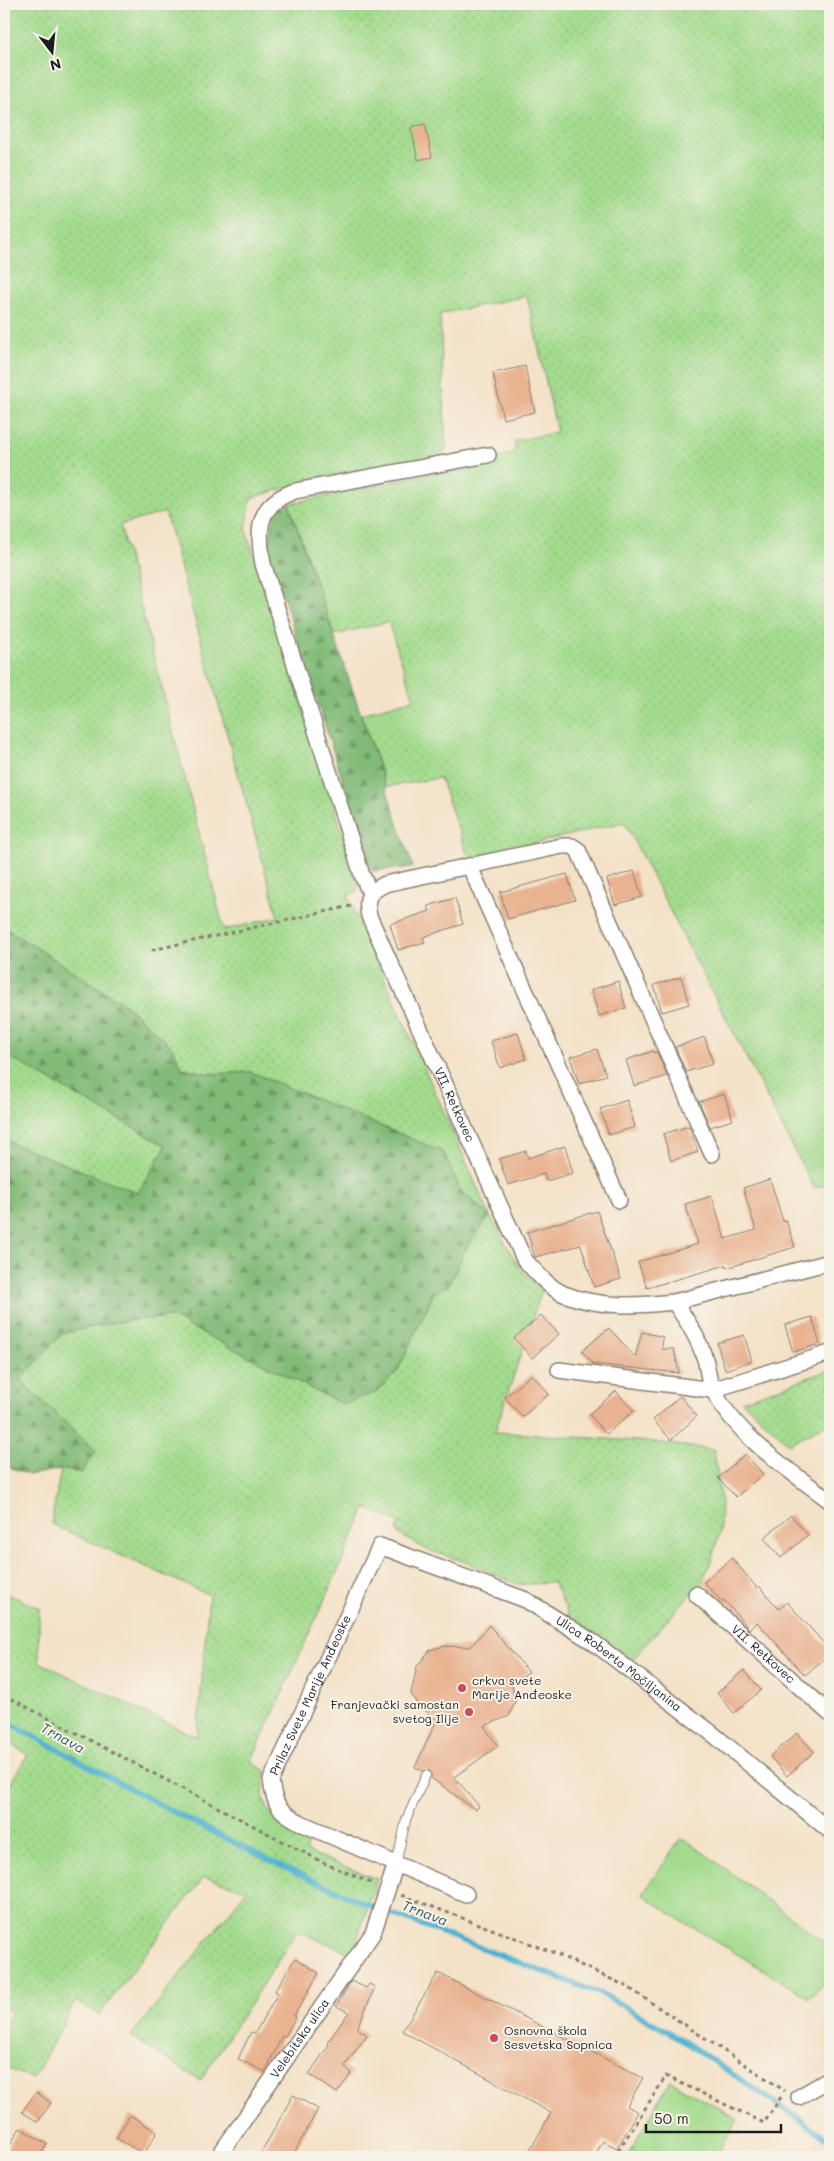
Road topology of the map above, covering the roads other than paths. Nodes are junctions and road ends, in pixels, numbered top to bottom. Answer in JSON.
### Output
{"nodes":[{"id":1,"x":488,"y":455,"type":"dead end"},
{"id":2,"x":470,"y":868,"type":"junction"},
{"id":3,"x":368,"y":898,"type":"junction"},
{"id":4,"x":712,"y":1154,"type":"dead end"},
{"id":5,"x":619,"y":1200,"type":"dead end"},
{"id":6,"x":830,"y":1262,"type":"edge"},
{"id":7,"x":674,"y":1302,"type":"junction"},
{"id":8,"x":830,"y":1353,"type":"edge"},
{"id":9,"x":559,"y":1370,"type":"dead end"},
{"id":10,"x":712,"y":1390,"type":"junction"},
{"id":11,"x":830,"y":1501,"type":"edge"},
{"id":12,"x":380,"y":1546,"type":"joint"},
{"id":13,"x":696,"y":1594,"type":"dead end"},
{"id":14,"x":830,"y":1714,"type":"edge"},
{"id":15,"x":426,"y":1775,"type":"dead end"},
{"id":16,"x":830,"y":1831,"type":"edge"},
{"id":17,"x":396,"y":1864,"type":"junction"},
{"id":18,"x":466,"y":1894,"type":"dead end"},
{"id":19,"x":830,"y":2079,"type":"edge"},
{"id":20,"x":792,"y":2094,"type":"road end"},
{"id":21,"x":218,"y":2157,"type":"edge"}],
"edges":[{"from":1,"to":3,"type":"street","name":"VII. Retkovec"},
{"from":2,"to":3,"type":"street"},
{"from":2,"to":4,"type":"street"},
{"from":2,"to":5,"type":"street"},
{"from":3,"to":7,"type":"street","name":"VII. Retkovec"},
{"from":6,"to":7,"type":"street","name":"VII. Retkovec"},
{"from":7,"to":10,"type":"street"},
{"from":8,"to":10,"type":"street"},
{"from":9,"to":10,"type":"street"},
{"from":10,"to":11,"type":"street"},
{"from":12,"to":16,"type":"street","name":"Ulica Roberta Močiljanina"},
{"from":12,"to":17,"type":"street","name":"Prilaz Svete Marije Anđeoske"},
{"from":13,"to":14,"type":"street","name":"VII. Retkovec"},
{"from":15,"to":17,"type":"lane"},
{"from":17,"to":18,"type":"street","name":"Prilaz Svete Marije Anđeoske"},
{"from":17,"to":21,"type":"street","name":"Velebitska ulica"},
{"from":19,"to":20,"type":"street"}]}
